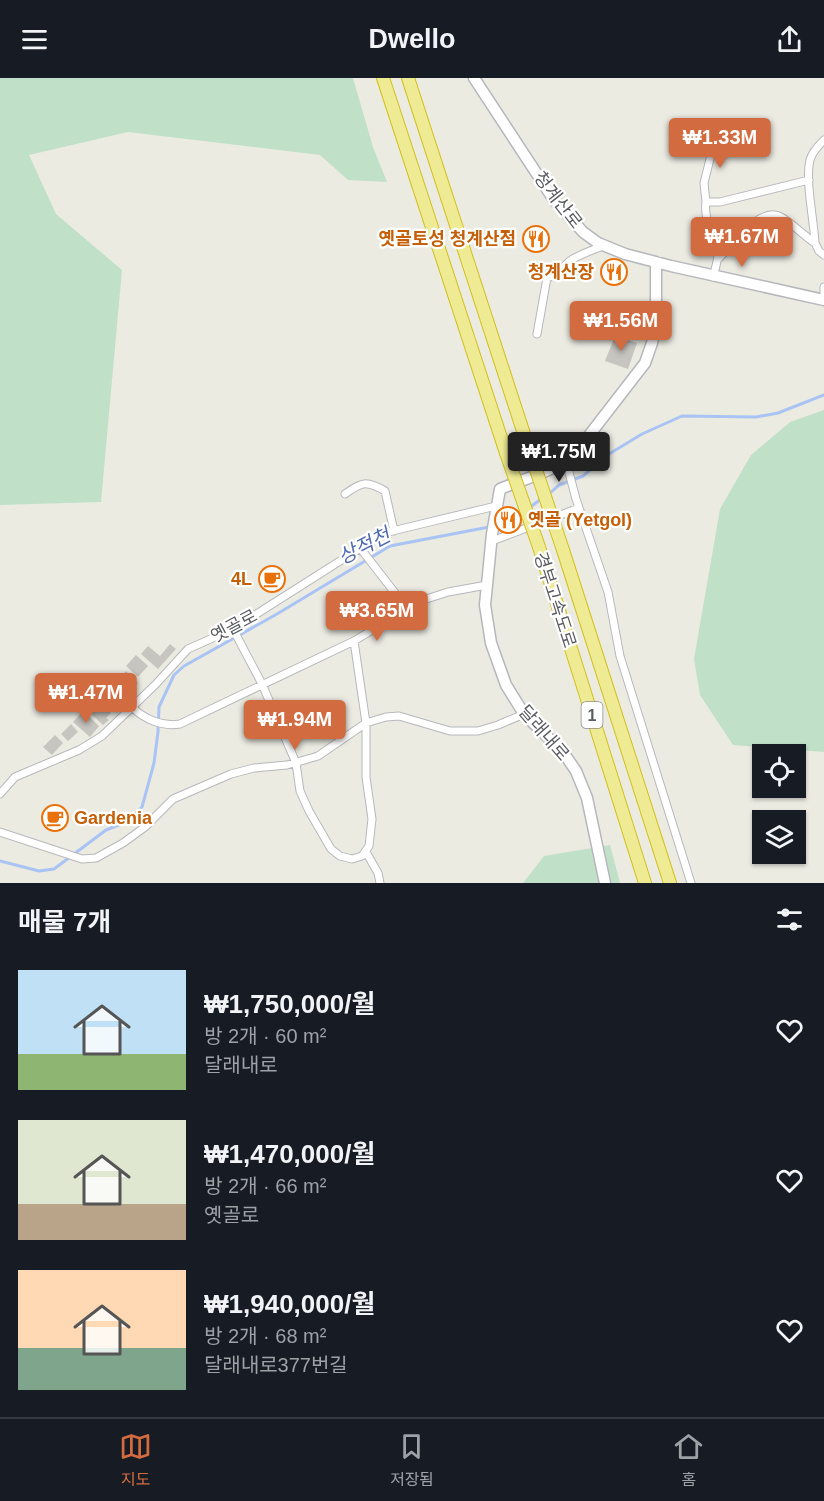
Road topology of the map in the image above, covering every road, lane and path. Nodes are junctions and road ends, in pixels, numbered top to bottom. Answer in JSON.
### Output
{"nodes":[{"id":1,"x":383,"y":78,"type":"edge"},
{"id":2,"x":408,"y":78,"type":"edge"},
{"id":3,"x":474,"y":78,"type":"edge"},
{"id":4,"x":716,"y":135,"type":"dead end"},
{"id":5,"x":824,"y":140,"type":"edge"},
{"id":6,"x":809,"y":180,"type":"junction"},
{"id":7,"x":706,"y":202,"type":"junction"},
{"id":8,"x":815,"y":243,"type":"junction"},
{"id":9,"x":603,"y":246,"type":"junction"},
{"id":10,"x":824,"y":255,"type":"edge"},
{"id":11,"x":718,"y":260,"type":"junction"},
{"id":12,"x":656,"y":262,"type":"junction"},
{"id":13,"x":713,"y":277,"type":"junction"},
{"id":14,"x":824,"y":287,"type":"edge"},
{"id":15,"x":824,"y":300,"type":"edge"},
{"id":16,"x":537,"y":334,"type":"dead end"},
{"id":17,"x":566,"y":461,"type":"junction"},
{"id":18,"x":345,"y":495,"type":"dead end"},
{"id":19,"x":579,"y":508,"type":"junction"},
{"id":20,"x":496,"y":511,"type":"junction"},
{"id":21,"x":394,"y":531,"type":"junction"},
{"id":22,"x":492,"y":537,"type":"junction"},
{"id":23,"x":363,"y":552,"type":"junction"},
{"id":24,"x":487,"y":585,"type":"junction"},
{"id":25,"x":405,"y":606,"type":"junction"},
{"id":26,"x":233,"y":629,"type":"junction"},
{"id":27,"x":354,"y":641,"type":"junction"},
{"id":28,"x":262,"y":684,"type":"junction"},
{"id":29,"x":132,"y":707,"type":"junction"},
{"id":30,"x":524,"y":714,"type":"junction"},
{"id":31,"x":366,"y":723,"type":"junction"},
{"id":32,"x":296,"y":763,"type":"junction"},
{"id":33,"x":0,"y":794,"type":"edge"},
{"id":34,"x":0,"y":832,"type":"edge"},
{"id":35,"x":366,"y":852,"type":"junction"},
{"id":36,"x":380,"y":883,"type":"edge"},
{"id":37,"x":606,"y":883,"type":"edge"},
{"id":38,"x":645,"y":883,"type":"edge"},
{"id":39,"x":670,"y":883,"type":"edge"},
{"id":40,"x":691,"y":883,"type":"edge"}],
"edges":[{"from":1,"to":38,"type":"highway","name":"경부고속도로","number":"1","bridge":true},
{"from":2,"to":39,"type":"highway","name":"경부고속도로","number":"1","bridge":true},
{"from":3,"to":9,"type":"street","name":"청계산로"},
{"from":4,"to":7,"type":"street"},
{"from":5,"to":6,"type":"street"},
{"from":6,"to":7,"type":"street"},
{"from":6,"to":8,"type":"street"},
{"from":7,"to":11,"type":"street"},
{"from":8,"to":10,"type":"street"},
{"from":8,"to":11,"type":"street"},
{"from":9,"to":12,"type":"street","name":"청계산로"},
{"from":9,"to":16,"type":"street"},
{"from":11,"to":13,"type":"street"},
{"from":12,"to":13,"type":"street","name":"청계산로"},
{"from":12,"to":17,"type":"street","name":"달래내로"},
{"from":13,"to":15,"type":"street","name":"청계산로"},
{"from":14,"to":15,"type":"street"},
{"from":17,"to":19,"type":"street"},
{"from":17,"to":20,"type":"street","name":"달래내로"},
{"from":18,"to":21,"type":"street"},
{"from":19,"to":22,"type":"street"},
{"from":19,"to":40,"type":"street"},
{"from":20,"to":21,"type":"street","name":"옛골로"},
{"from":20,"to":22,"type":"street","name":"달래내로"},
{"from":21,"to":23,"type":"street","name":"옛골로"},
{"from":22,"to":24,"type":"street","name":"달래내로"},
{"from":23,"to":25,"type":"street"},
{"from":23,"to":26,"type":"street","name":"옛골로"},
{"from":24,"to":25,"type":"street"},
{"from":24,"to":30,"type":"street","name":"달래내로"},
{"from":25,"to":27,"type":"street"},
{"from":26,"to":28,"type":"street"},
{"from":26,"to":29,"type":"street","name":"옛골로"},
{"from":27,"to":28,"type":"street"},
{"from":27,"to":31,"type":"street"},
{"from":28,"to":29,"type":"street"},
{"from":28,"to":32,"type":"street"},
{"from":29,"to":33,"type":"street","name":"옛골로"},
{"from":30,"to":31,"type":"street"},
{"from":30,"to":37,"type":"street","name":"달래내로"},
{"from":31,"to":32,"type":"street"},
{"from":31,"to":35,"type":"street"},
{"from":32,"to":34,"type":"street"},
{"from":32,"to":35,"type":"street"},
{"from":35,"to":36,"type":"street"}]}
